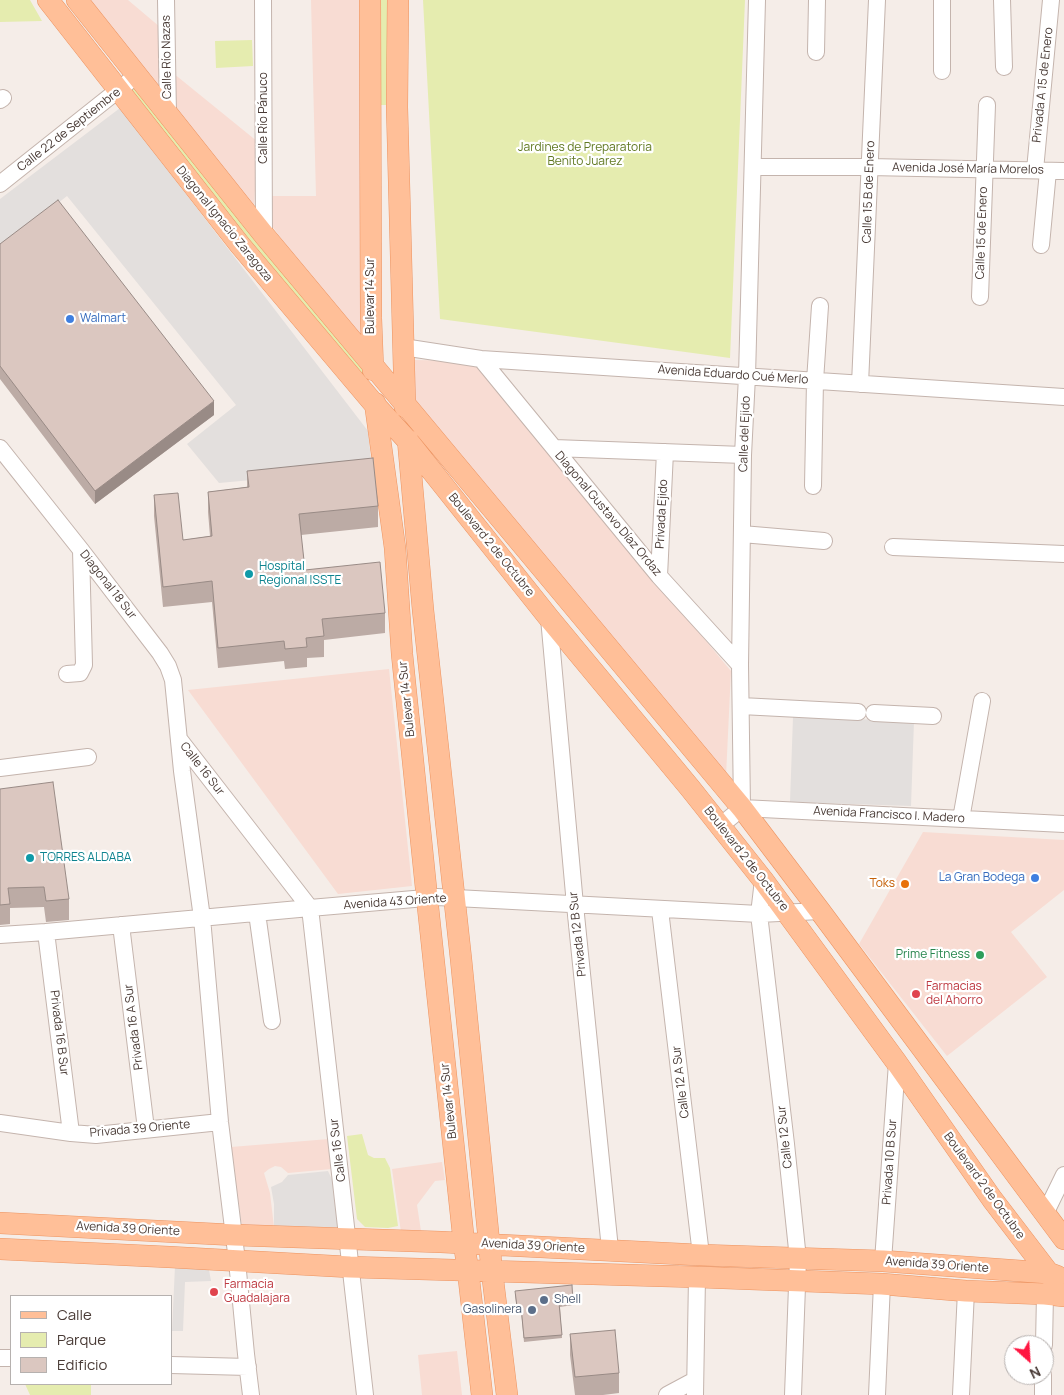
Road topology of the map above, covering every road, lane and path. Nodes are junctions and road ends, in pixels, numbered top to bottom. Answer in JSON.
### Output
{"nodes":[{"id":1,"x":48,"y":0,"type":"edge"},
{"id":2,"x":77,"y":0,"type":"edge"},
{"id":3,"x":166,"y":0,"type":"edge"},
{"id":4,"x":263,"y":0,"type":"edge"},
{"id":5,"x":370,"y":0,"type":"edge"},
{"id":6,"x":398,"y":0,"type":"edge"},
{"id":7,"x":757,"y":0,"type":"edge"},
{"id":8,"x":817,"y":0,"type":"edge"},
{"id":9,"x":877,"y":0,"type":"edge"},
{"id":10,"x":942,"y":0,"type":"edge"},
{"id":11,"x":1002,"y":0,"type":"edge"},
{"id":12,"x":1051,"y":0,"type":"edge"},
{"id":13,"x":816,"y":52,"type":"dead end"},
{"id":14,"x":1004,"y":67,"type":"dead end"},
{"id":15,"x":942,"y":71,"type":"dead end"},
{"id":16,"x":137,"y":75,"type":"junction"},
{"id":17,"x":119,"y":91,"type":"junction"},
{"id":18,"x":987,"y":105,"type":"dead end"},
{"id":19,"x":168,"y":114,"type":"junction"},
{"id":20,"x":752,"y":167,"type":"junction"},
{"id":21,"x":870,"y":168,"type":"junction"},
{"id":22,"x":985,"y":169,"type":"junction"},
{"id":23,"x":1049,"y":171,"type":"edge"},
{"id":24,"x":0,"y":184,"type":"edge"},
{"id":25,"x":264,"y":235,"type":"junction"},
{"id":26,"x":1041,"y":245,"type":"dead end"},
{"id":27,"x":980,"y":296,"type":"dead end"},
{"id":28,"x":820,"y":306,"type":"dead end"},
{"id":29,"x":403,"y":347,"type":"junction"},
{"id":30,"x":481,"y":359,"type":"junction"},
{"id":31,"x":372,"y":365,"type":"junction"},
{"id":32,"x":747,"y":376,"type":"junction"},
{"id":33,"x":815,"y":381,"type":"junction"},
{"id":34,"x":860,"y":384,"type":"junction"},
{"id":35,"x":1064,"y":396,"type":"edge"},
{"id":36,"x":404,"y":402,"type":"junction"},
{"id":37,"x":375,"y":405,"type":"junction"},
{"id":38,"x":408,"y":441,"type":"junction"},
{"id":39,"x":0,"y":448,"type":"edge"},
{"id":40,"x":554,"y":448,"type":"junction"},
{"id":41,"x":665,"y":452,"type":"junction"},
{"id":42,"x":743,"y":455,"type":"junction"},
{"id":43,"x":813,"y":486,"type":"dead end"},
{"id":44,"x":742,"y":534,"type":"junction"},
{"id":45,"x":824,"y":541,"type":"dead end"},
{"id":46,"x":893,"y":547,"type":"dead end"},
{"id":47,"x":81,"y":550,"type":"junction"},
{"id":48,"x":1064,"y":554,"type":"edge"},
{"id":49,"x":659,"y":576,"type":"junction"},
{"id":50,"x":550,"y":618,"type":"junction"},
{"id":51,"x":740,"y":665,"type":"junction"},
{"id":52,"x":67,"y":674,"type":"dead end"},
{"id":53,"x":982,"y":701,"type":"dead end"},
{"id":54,"x":741,"y":706,"type":"junction"},
{"id":55,"x":858,"y":712,"type":"dead end"},
{"id":56,"x":874,"y":712,"type":"dead end"},
{"id":57,"x":933,"y":716,"type":"dead end"},
{"id":58,"x":179,"y":739,"type":"junction"},
{"id":59,"x":88,"y":757,"type":"dead end"},
{"id":60,"x":0,"y":768,"type":"edge"},
{"id":61,"x":742,"y":808,"type":"junction"},
{"id":62,"x":961,"y":819,"type":"junction"},
{"id":63,"x":1064,"y":824,"type":"edge"},
{"id":64,"x":720,"y":826,"type":"junction"},
{"id":65,"x":763,"y":880,"type":"junction"},
{"id":66,"x":427,"y":898,"type":"junction"},
{"id":67,"x":454,"y":898,"type":"junction"},
{"id":68,"x":575,"y":905,"type":"junction"},
{"id":69,"x":310,"y":908,"type":"junction"},
{"id":70,"x":660,"y":910,"type":"junction"},
{"id":71,"x":820,"y":911,"type":"junction"},
{"id":72,"x":257,"y":913,"type":"junction"},
{"id":73,"x":788,"y":913,"type":"junction"},
{"id":74,"x":759,"y":914,"type":"junction"},
{"id":75,"x":202,"y":918,"type":"junction"},
{"id":76,"x":121,"y":925,"type":"junction"},
{"id":77,"x":46,"y":932,"type":"junction"},
{"id":78,"x":0,"y":935,"type":"edge"},
{"id":79,"x":272,"y":1021,"type":"dead end"},
{"id":80,"x":897,"y":1063,"type":"junction"},
{"id":81,"x":220,"y":1122,"type":"junction"},
{"id":82,"x":0,"y":1123,"type":"edge"},
{"id":83,"x":146,"y":1129,"type":"junction"},
{"id":84,"x":72,"y":1134,"type":"junction"},
{"id":85,"x":1064,"y":1175,"type":"edge"},
{"id":86,"x":1044,"y":1214,"type":"junction"},
{"id":87,"x":0,"y":1223,"type":"edge"},
{"id":88,"x":235,"y":1235,"type":"junction"},
{"id":89,"x":348,"y":1240,"type":"junction"},
{"id":90,"x":1064,"y":1240,"type":"edge"},
{"id":91,"x":464,"y":1243,"type":"junction"},
{"id":92,"x":489,"y":1244,"type":"junction"},
{"id":93,"x":0,"y":1249,"type":"edge"},
{"id":94,"x":610,"y":1249,"type":"junction"},
{"id":95,"x":701,"y":1254,"type":"junction"},
{"id":96,"x":798,"y":1259,"type":"junction"},
{"id":97,"x":238,"y":1261,"type":"junction"},
{"id":98,"x":883,"y":1261,"type":"junction"},
{"id":99,"x":350,"y":1267,"type":"junction"},
{"id":100,"x":468,"y":1271,"type":"junction"},
{"id":101,"x":492,"y":1272,"type":"junction"},
{"id":102,"x":697,"y":1277,"type":"junction"},
{"id":103,"x":797,"y":1282,"type":"junction"},
{"id":104,"x":882,"y":1284,"type":"junction"},
{"id":105,"x":1057,"y":1287,"type":"edge"},
{"id":106,"x":966,"y":1291,"type":"junction"},
{"id":107,"x":1046,"y":1335,"type":"edge"},
{"id":108,"x":172,"y":1364,"type":"edge"},
{"id":109,"x":248,"y":1368,"type":"junction"},
{"id":110,"x":695,"y":1388,"type":"edge"},
{"id":111,"x":250,"y":1395,"type":"edge"},
{"id":112,"x":365,"y":1395,"type":"edge"},
{"id":113,"x":482,"y":1395,"type":"edge"},
{"id":114,"x":507,"y":1395,"type":"edge"},
{"id":115,"x":667,"y":1395,"type":"edge"},
{"id":116,"x":793,"y":1395,"type":"edge"},
{"id":117,"x":877,"y":1395,"type":"edge"},
{"id":118,"x":960,"y":1395,"type":"edge"}],
"edges":[{"from":1,"to":17,"type":"main road","name":"Diagonal Ignacio Zaragoza"},
{"from":2,"to":16,"type":"main road","name":"Diagonal Ignacio Zaragoza"},
{"from":3,"to":19,"type":"street","name":"Calle Río Nazas"},
{"from":4,"to":25,"type":"street","name":"Calle Río Pánuco"},
{"from":5,"to":31,"type":"main road","name":"Bulevar 14 Sur"},
{"from":6,"to":29,"type":"main road","name":"Bulevar 14 Sur"},
{"from":7,"to":20,"type":"street","name":"Calle del Ejido"},
{"from":8,"to":13,"type":"street"},
{"from":9,"to":21,"type":"street","name":"Calle 15 B de Enero"},
{"from":10,"to":15,"type":"street"},
{"from":11,"to":14,"type":"street"},
{"from":12,"to":23,"type":"street","name":"Privada A 15 de Enero"},
{"from":16,"to":17,"type":"street","name":"Calle 22 de Septiembre"},
{"from":16,"to":19,"type":"main road","name":"Diagonal Ignacio Zaragoza"},
{"from":17,"to":24,"type":"street","name":"Calle 22 de Septiembre"},
{"from":17,"to":37,"type":"main road","name":"Diagonal Ignacio Zaragoza"},
{"from":18,"to":22,"type":"street","name":"Calle 15 de Enero"},
{"from":19,"to":25,"type":"main road","name":"Diagonal Ignacio Zaragoza"},
{"from":20,"to":21,"type":"street","name":"Avenida José María Morelos"},
{"from":20,"to":32,"type":"street","name":"Calle del Ejido"},
{"from":21,"to":22,"type":"street","name":"Avenida José María Morelos"},
{"from":21,"to":34,"type":"street","name":"Calle 15 B de Enero"},
{"from":22,"to":23,"type":"street","name":"Avenida José María Morelos"},
{"from":22,"to":27,"type":"street","name":"Calle 15 de Enero"},
{"from":23,"to":26,"type":"street","name":"Privada A 15 de Enero"},
{"from":25,"to":31,"type":"main road","name":"Diagonal Ignacio Zaragoza"},
{"from":28,"to":33,"type":"street"},
{"from":29,"to":30,"type":"street","name":"Avenida Eduardo Cué Merlo"},
{"from":29,"to":36,"type":"main road","name":"Bulevar 14 Sur"},
{"from":30,"to":32,"type":"street","name":"Avenida Eduardo Cué Merlo"},
{"from":30,"to":40,"type":"street","name":"Diagonal Gustavo Díaz Ordaz"},
{"from":31,"to":36,"type":"main road","name":"Diagonal Ignacio Zaragoza"},
{"from":31,"to":37,"type":"main road","name":"Bulevar 14 Sur"},
{"from":32,"to":33,"type":"street","name":"Avenida Eduardo Cué Merlo"},
{"from":32,"to":42,"type":"street","name":"Calle del Ejido"},
{"from":33,"to":34,"type":"street","name":"Avenida Eduardo Cué Merlo"},
{"from":33,"to":43,"type":"street"},
{"from":34,"to":35,"type":"street","name":"Avenida Eduardo Cué Merlo"},
{"from":36,"to":38,"type":"main road","name":"Bulevar 14 Sur"},
{"from":36,"to":61,"type":"main road","name":"Boulevard 2 de Octubre"},
{"from":37,"to":38,"type":"main road","name":"Diagonal Ignacio Zaragoza"},
{"from":37,"to":66,"type":"main road","name":"Bulevar 14 Sur"},
{"from":38,"to":50,"type":"main road","name":"Boulevard 2 de Octubre"},
{"from":38,"to":67,"type":"main road","name":"Bulevar 14 Sur"},
{"from":39,"to":47,"type":"street","name":"Diagonal 18 Sur"},
{"from":40,"to":41,"type":"street"},
{"from":40,"to":49,"type":"street","name":"Diagonal Gustavo Díaz Ordaz"},
{"from":41,"to":42,"type":"street"},
{"from":41,"to":49,"type":"street","name":"Privada Ejido"},
{"from":42,"to":44,"type":"street","name":"Calle del Ejido"},
{"from":44,"to":45,"type":"street"},
{"from":44,"to":51,"type":"street","name":"Calle del Ejido"},
{"from":46,"to":48,"type":"street"},
{"from":47,"to":52,"type":"street"},
{"from":47,"to":58,"type":"street","name":"Diagonal 18 Sur"},
{"from":49,"to":51,"type":"street","name":"Diagonal Gustavo Díaz Ordaz"},
{"from":50,"to":64,"type":"main road","name":"Boulevard 2 de Octubre"},
{"from":50,"to":68,"type":"street","name":"Privada 12 B Sur"},
{"from":51,"to":54,"type":"street","name":"Calle del Ejido"},
{"from":53,"to":62,"type":"street"},
{"from":54,"to":55,"type":"street"},
{"from":54,"to":61,"type":"street","name":"Calle del Ejido"},
{"from":56,"to":57,"type":"street"},
{"from":58,"to":69,"type":"street","name":"Calle 16 Sur"},
{"from":58,"to":75,"type":"street","name":"Calle 16 Sur"},
{"from":59,"to":60,"type":"street"},
{"from":61,"to":62,"type":"street","name":"Avenida Francisco I. Madero"},
{"from":61,"to":64,"type":"street"},
{"from":61,"to":71,"type":"main road","name":"Boulevard 2 de Octubre"},
{"from":62,"to":63,"type":"street","name":"Avenida Francisco I. Madero"},
{"from":64,"to":65,"type":"main road","name":"Boulevard 2 de Octubre"},
{"from":65,"to":73,"type":"main road","name":"Boulevard 2 de Octubre"},
{"from":65,"to":74,"type":"street","name":"Calle 12 Sur"},
{"from":66,"to":67,"type":"street","name":"Avenida 43 Oriente"},
{"from":66,"to":69,"type":"street","name":"Avenida 43 Oriente"},
{"from":66,"to":91,"type":"main road","name":"Bulevar 14 Sur"},
{"from":67,"to":68,"type":"street","name":"Avenida 43 Oriente"},
{"from":67,"to":92,"type":"main road","name":"Bulevar 14 Sur"},
{"from":68,"to":70,"type":"street","name":"Avenida 43 Oriente"},
{"from":68,"to":94,"type":"street","name":"Privada 12 B Sur"},
{"from":69,"to":72,"type":"street","name":"Avenida 43 Oriente"},
{"from":69,"to":89,"type":"street","name":"Calle 16 Sur"},
{"from":70,"to":74,"type":"street","name":"Avenida 43 Oriente"},
{"from":70,"to":95,"type":"street","name":"Calle 12 A Sur"},
{"from":71,"to":73,"type":"street","name":"Avenida 43 Oriente"},
{"from":71,"to":86,"type":"main road","name":"Boulevard 2 de Octubre"},
{"from":72,"to":75,"type":"street","name":"Avenida 43 Oriente"},
{"from":72,"to":79,"type":"street"},
{"from":73,"to":74,"type":"street","name":"Avenida 43 Oriente"},
{"from":73,"to":80,"type":"main road","name":"Boulevard 2 de Octubre"},
{"from":74,"to":96,"type":"street","name":"Calle 12 Sur"},
{"from":75,"to":76,"type":"street","name":"Avenida 43 Oriente"},
{"from":75,"to":81,"type":"street","name":"Calle 16 Sur"},
{"from":76,"to":77,"type":"street","name":"Avenida 43 Oriente"},
{"from":76,"to":83,"type":"street","name":"Privada 16 A Sur"},
{"from":77,"to":78,"type":"street","name":"Avenida 43 Oriente"},
{"from":77,"to":84,"type":"street","name":"Privada 16 B Sur"},
{"from":80,"to":98,"type":"street","name":"Privada 10 B Sur"},
{"from":80,"to":105,"type":"main road","name":"Boulevard 2 de Octubre"},
{"from":81,"to":83,"type":"street","name":"Privada 39 Oriente"},
{"from":81,"to":88,"type":"street","name":"Calle 16 Sur"},
{"from":82,"to":84,"type":"street","name":"Privada 39 Oriente"},
{"from":83,"to":84,"type":"street","name":"Privada 39 Oriente"},
{"from":85,"to":86,"type":"street"},
{"from":86,"to":90,"type":"main road","name":"Boulevard 2 de Octubre"},
{"from":87,"to":88,"type":"main road","name":"Avenida 39 Oriente"},
{"from":88,"to":89,"type":"main road","name":"Avenida 39 Oriente"},
{"from":88,"to":97,"type":"street","name":"Calle 16 Sur"},
{"from":89,"to":91,"type":"main road","name":"Avenida 39 Oriente"},
{"from":89,"to":99,"type":"street","name":"Calle 16 Sur"},
{"from":91,"to":92,"type":"main road","name":"Avenida 39 Oriente"},
{"from":91,"to":100,"type":"main road","name":"Bulevar 14 Sur"},
{"from":92,"to":94,"type":"main road","name":"Avenida 39 Oriente"},
{"from":92,"to":101,"type":"main road","name":"Bulevar 14 Sur"},
{"from":93,"to":97,"type":"main road","name":"Avenida 39 Oriente"},
{"from":94,"to":95,"type":"main road","name":"Avenida 39 Oriente"},
{"from":95,"to":96,"type":"main road","name":"Avenida 39 Oriente"},
{"from":96,"to":98,"type":"main road","name":"Avenida 39 Oriente"},
{"from":96,"to":103,"type":"street","name":"Calle 12 Sur"},
{"from":97,"to":99,"type":"main road","name":"Avenida 39 Oriente"},
{"from":97,"to":109,"type":"street","name":"Calle 16 Sur"},
{"from":98,"to":105,"type":"main road","name":"Avenida 39 Oriente"},
{"from":99,"to":100,"type":"main road","name":"Avenida 39 Oriente"},
{"from":99,"to":112,"type":"street","name":"Calle 16 Sur"},
{"from":100,"to":101,"type":"main road","name":"Avenida 39 Oriente"},
{"from":100,"to":113,"type":"main road","name":"Bulevar 14 Sur"},
{"from":101,"to":102,"type":"main road","name":"Avenida 39 Oriente"},
{"from":101,"to":114,"type":"main road","name":"Bulevar 14 Sur"},
{"from":102,"to":103,"type":"main road","name":"Avenida 39 Oriente"},
{"from":102,"to":110,"type":"street"},
{"from":103,"to":104,"type":"main road","name":"Avenida 39 Oriente"},
{"from":103,"to":116,"type":"street","name":"Calle 12 Sur"},
{"from":104,"to":106,"type":"main road","name":"Avenida 39 Oriente"},
{"from":104,"to":117,"type":"street"},
{"from":105,"to":106,"type":"main road","name":"Avenida 39 Oriente"},
{"from":105,"to":107,"type":"street"},
{"from":106,"to":118,"type":"street"},
{"from":108,"to":109,"type":"street"},
{"from":109,"to":111,"type":"street","name":"Calle 16 Sur"},
{"from":110,"to":115,"type":"street"}]}
